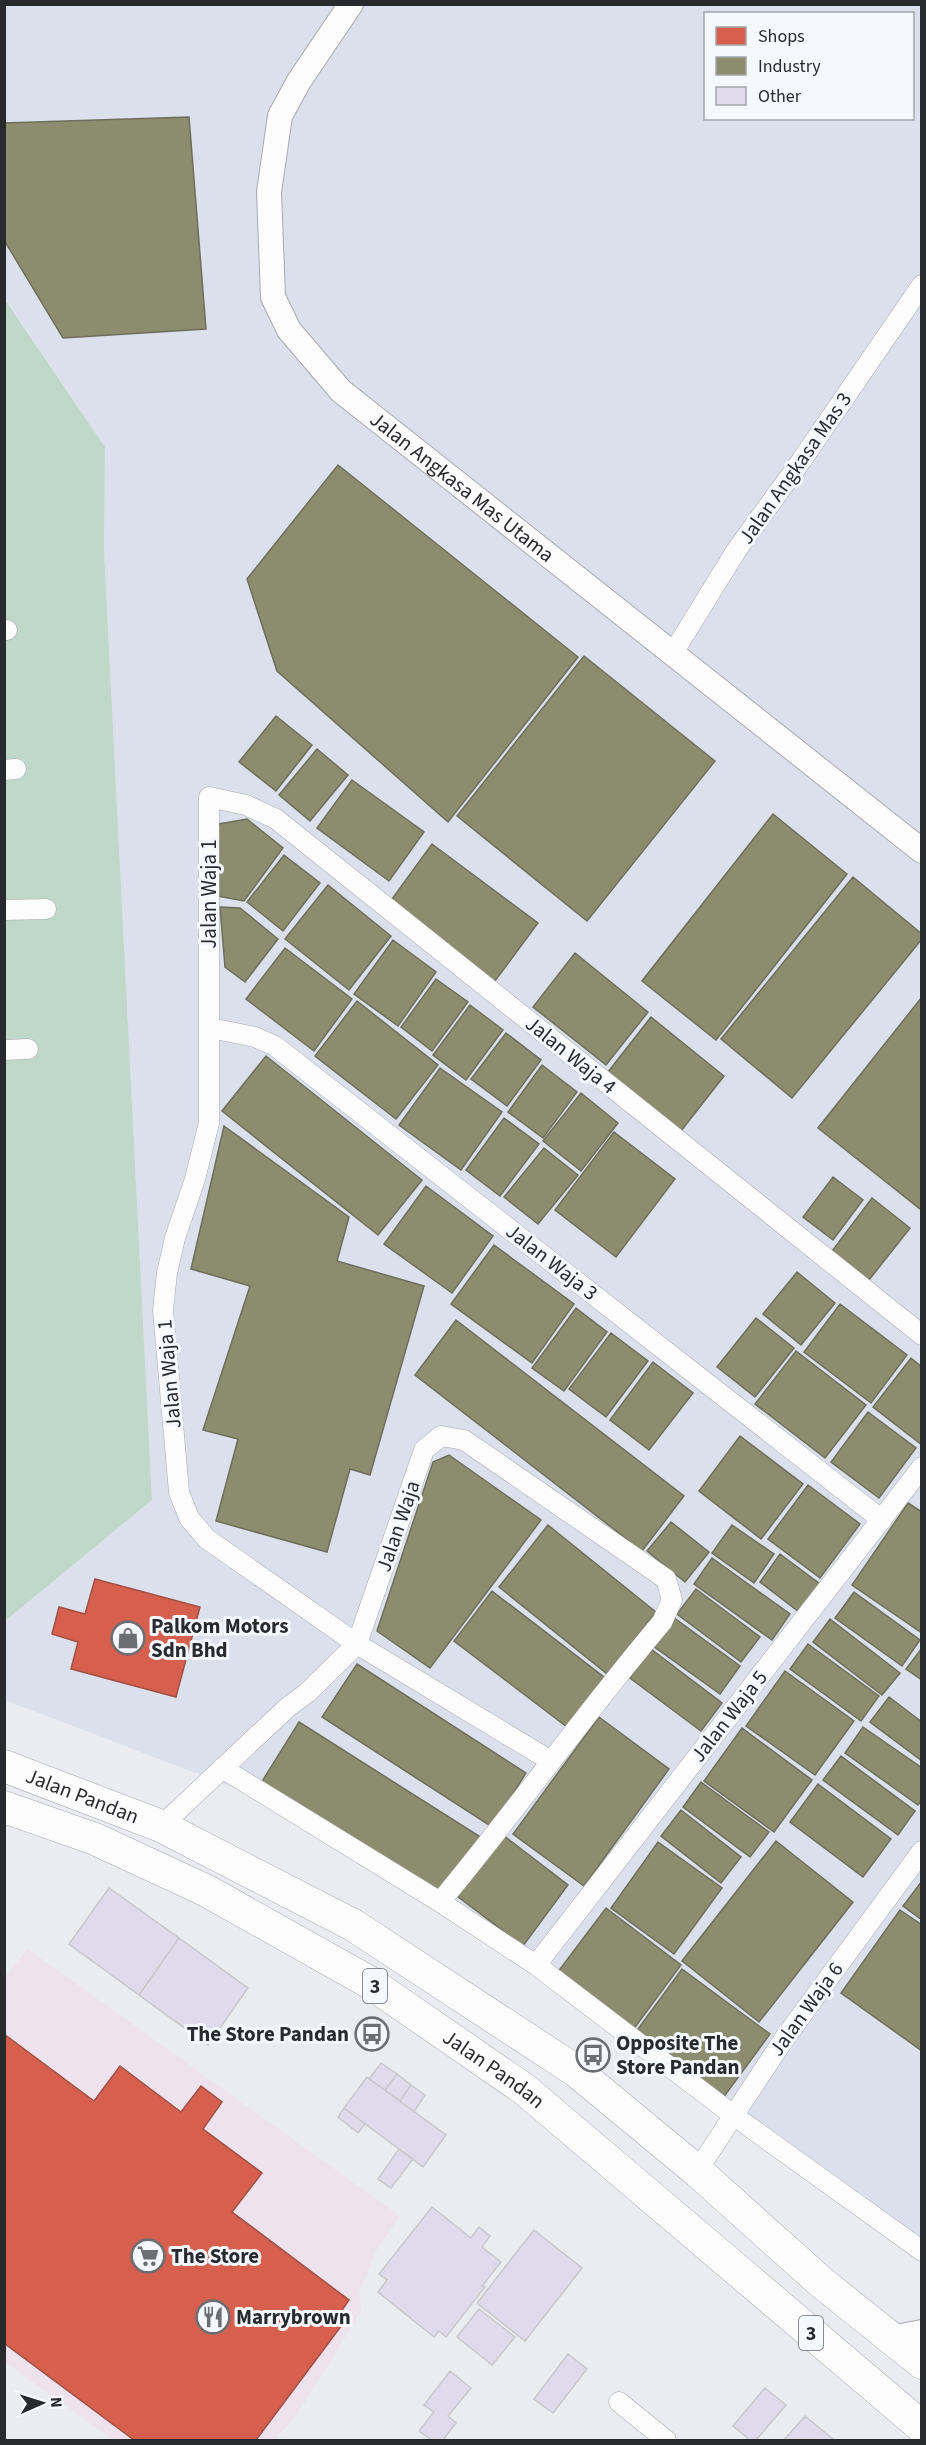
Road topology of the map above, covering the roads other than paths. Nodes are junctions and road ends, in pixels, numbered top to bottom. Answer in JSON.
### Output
{"nodes":[{"id":1,"x":351,"y":4,"type":"edge"},
{"id":2,"x":921,"y":285,"type":"edge"},
{"id":3,"x":673,"y":653,"type":"junction"},
{"id":4,"x":209,"y":797,"type":"joint"},
{"id":5,"x":921,"y":851,"type":"edge"},
{"id":6,"x":46,"y":909,"type":"dead end"},
{"id":7,"x":4,"y":910,"type":"edge"},
{"id":8,"x":210,"y":1028,"type":"junction"},
{"id":9,"x":28,"y":1049,"type":"dead end"},
{"id":10,"x":4,"y":1050,"type":"edge"},
{"id":11,"x":921,"y":1335,"type":"edge"},
{"id":12,"x":921,"y":1467,"type":"edge"},
{"id":13,"x":882,"y":1520,"type":"junction"},
{"id":14,"x":357,"y":1644,"type":"junction"},
{"id":15,"x":551,"y":1761,"type":"junction"},
{"id":16,"x":4,"y":1766,"type":"edge"},
{"id":17,"x":222,"y":1768,"type":"junction"},
{"id":18,"x":4,"y":1807,"type":"edge"},
{"id":19,"x":161,"y":1826,"type":"junction"},
{"id":20,"x":921,"y":1851,"type":"edge"},
{"id":21,"x":440,"y":1902,"type":"junction"},
{"id":22,"x":536,"y":1965,"type":"junction"},
{"id":23,"x":733,"y":2115,"type":"junction"},
{"id":24,"x":697,"y":2171,"type":"junction"},
{"id":25,"x":921,"y":2251,"type":"edge"},
{"id":26,"x":921,"y":2332,"type":"edge"},
{"id":27,"x":890,"y":2337,"type":"junction"},
{"id":28,"x":921,"y":2363,"type":"edge"},
{"id":29,"x":619,"y":2402,"type":"dead end"},
{"id":30,"x":921,"y":2427,"type":"edge"},
{"id":31,"x":666,"y":2440,"type":"edge"}],
"edges":[{"from":1,"to":3,"type":"street","name":"Jalan Angkasa Mas Utama"},
{"from":2,"to":3,"type":"street","name":"Jalan Angkasa Mas 3"},
{"from":3,"to":5,"type":"street","name":"Jalan Angkasa Mas Utama"},
{"from":4,"to":8,"type":"street","name":"Jalan Waja 1"},
{"from":4,"to":11,"type":"street","name":"Jalan Waja 4"},
{"from":6,"to":7,"type":"street"},
{"from":8,"to":13,"type":"street","name":"Jalan Waja 3"},
{"from":8,"to":14,"type":"street","name":"Jalan Waja 1"},
{"from":9,"to":10,"type":"street"},
{"from":12,"to":13,"type":"street","name":"Jalan Waja 5"},
{"from":13,"to":22,"type":"street","name":"Jalan Waja 5"},
{"from":14,"to":15,"type":"street","name":"Jalan Waja 1"},
{"from":14,"to":15,"type":"street","name":"Jalan Waja"},
{"from":14,"to":17,"type":"street","name":"Jalan Waja"},
{"from":15,"to":21,"type":"street"},
{"from":16,"to":19,"type":"highway","name":"Jalan Pandan","number":"3"},
{"from":17,"to":19,"type":"street","name":"Jalan Waja"},
{"from":17,"to":21,"type":"street"},
{"from":18,"to":30,"type":"highway","name":"Jalan Pandan","number":"3"},
{"from":19,"to":24,"type":"highway","name":"Jalan Pandan","number":"3"},
{"from":20,"to":23,"type":"street","name":"Jalan Waja 6"},
{"from":21,"to":22,"type":"street"},
{"from":22,"to":23,"type":"street"},
{"from":23,"to":24,"type":"street","name":"Jalan Waja 6"},
{"from":23,"to":25,"type":"street"},
{"from":24,"to":27,"type":"highway","name":"Jalan Pandan","number":"3"},
{"from":26,"to":27,"type":"street"},
{"from":27,"to":28,"type":"highway","name":"Jalan Pandan","number":"3"},
{"from":29,"to":31,"type":"street"}]}
